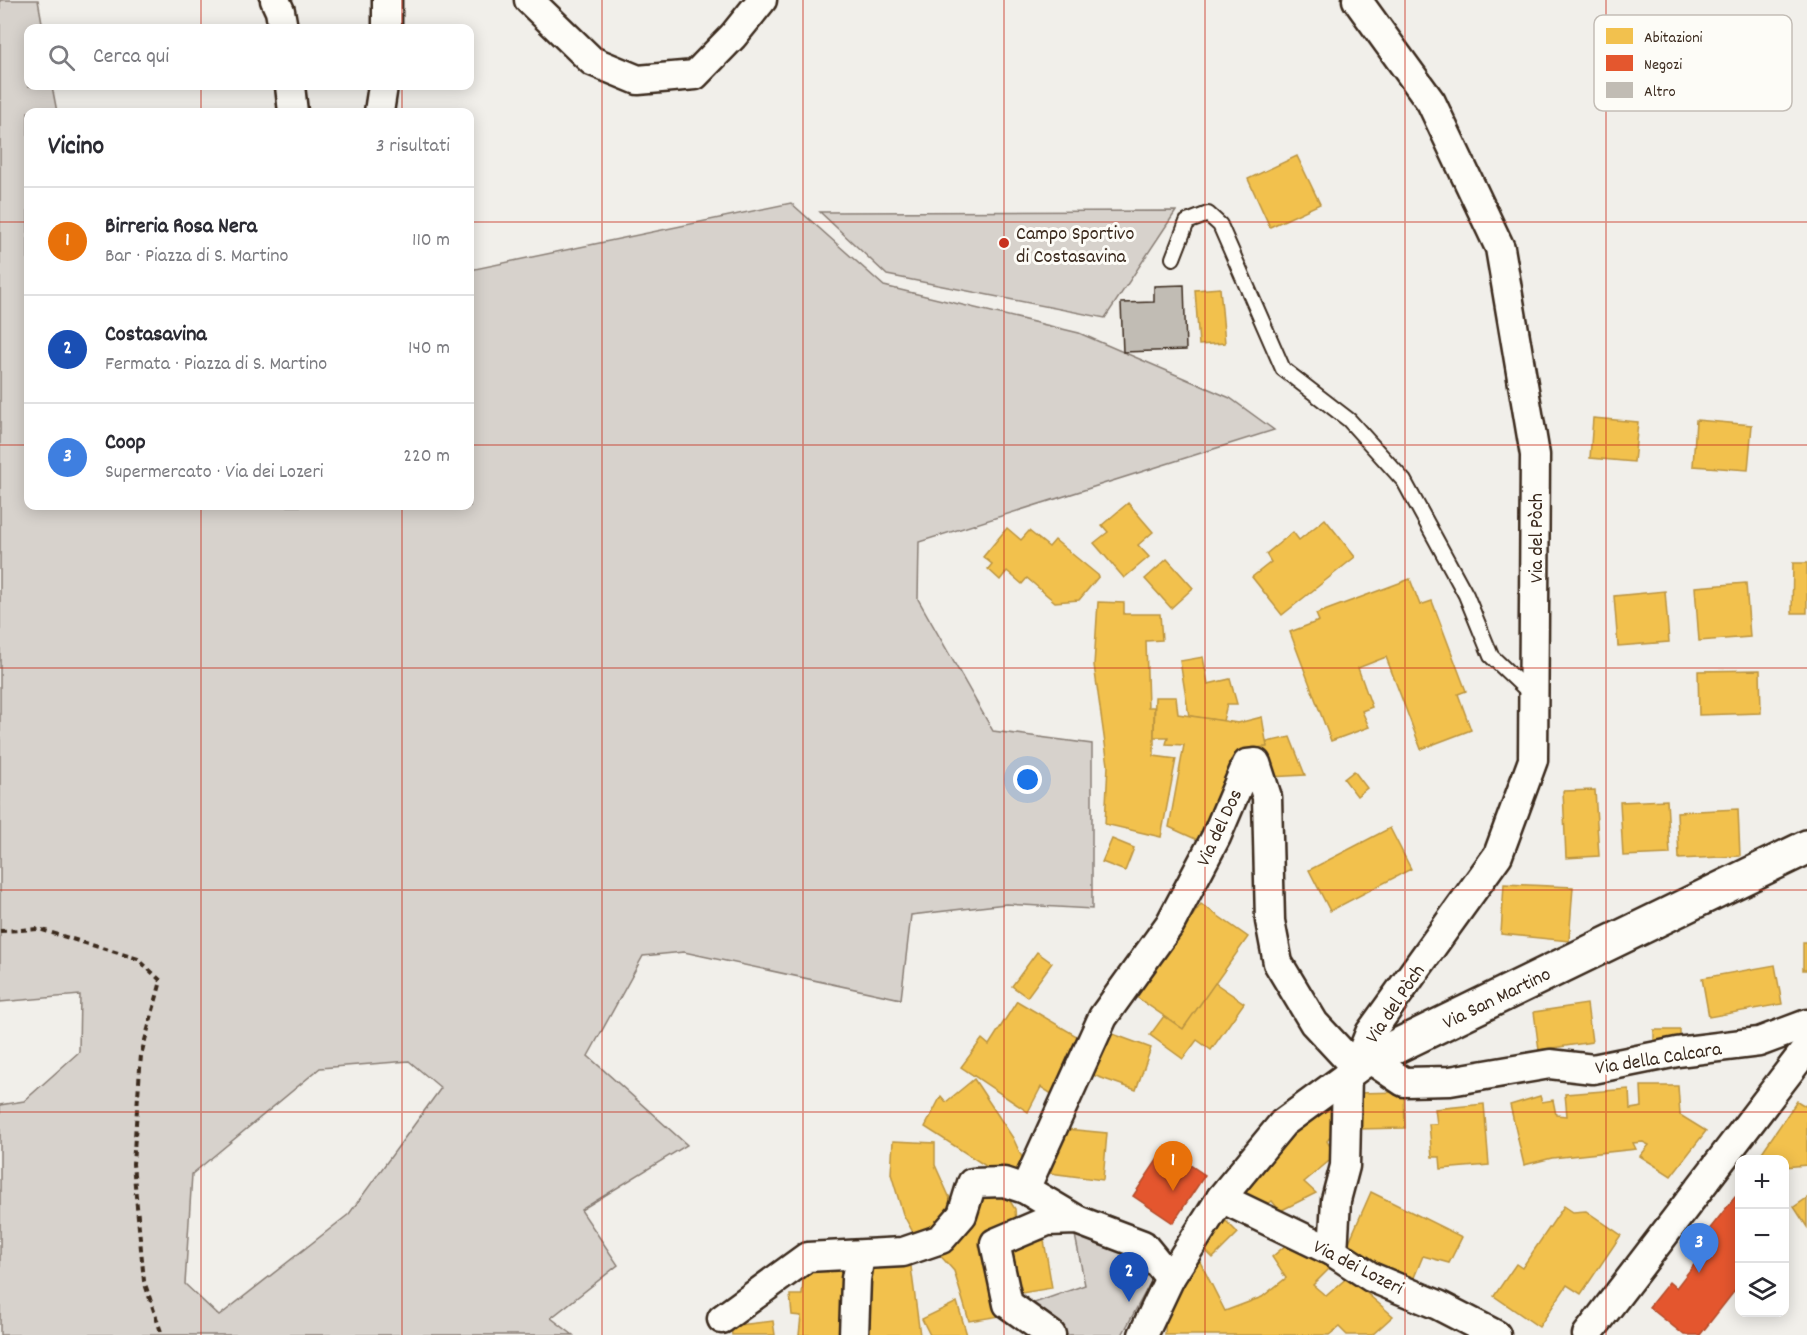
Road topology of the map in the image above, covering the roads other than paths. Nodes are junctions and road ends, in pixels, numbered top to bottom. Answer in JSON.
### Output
{"nodes":[{"id":1,"x":275,"y":0,"type":"edge"},
{"id":2,"x":387,"y":0,"type":"edge"},
{"id":3,"x":529,"y":0,"type":"edge"},
{"id":4,"x":762,"y":0,"type":"edge"},
{"id":5,"x":1357,"y":0,"type":"edge"},
{"id":6,"x":282,"y":24,"type":"edge"},
{"id":7,"x":387,"y":24,"type":"edge"},
{"id":8,"x":290,"y":90,"type":"edge"},
{"id":9,"x":382,"y":90,"type":"edge"},
{"id":10,"x":293,"y":108,"type":"edge"},
{"id":11,"x":380,"y":108,"type":"edge"},
{"id":12,"x":1173,"y":258,"type":"dead end"},
{"id":13,"x":1534,"y":697,"type":"junction"},
{"id":14,"x":1807,"y":846,"type":"edge"},
{"id":15,"x":1807,"y":1024,"type":"edge"},
{"id":16,"x":1807,"y":1048,"type":"edge"},
{"id":17,"x":1358,"y":1067,"type":"junction"},
{"id":18,"x":1025,"y":1189,"type":"junction"},
{"id":19,"x":1221,"y":1198,"type":"junction"},
{"id":20,"x":1077,"y":1220,"type":"junction"},
{"id":21,"x":1333,"y":1252,"type":"junction"},
{"id":22,"x":860,"y":1256,"type":"junction"},
{"id":23,"x":1170,"y":1278,"type":"junction"},
{"id":24,"x":722,"y":1318,"type":"dead end"},
{"id":25,"x":854,"y":1335,"type":"edge"},
{"id":26,"x":1051,"y":1335,"type":"edge"},
{"id":27,"x":1143,"y":1335,"type":"edge"},
{"id":28,"x":1496,"y":1335,"type":"edge"},
{"id":29,"x":1587,"y":1335,"type":"edge"}],
"edges":[{"from":1,"to":6,"type":"street"},
{"from":2,"to":7,"type":"street"},
{"from":3,"to":4,"type":"street"},
{"from":5,"to":13,"type":"street","name":"Via del Pòch"},
{"from":8,"to":10,"type":"street"},
{"from":9,"to":11,"type":"street"},
{"from":12,"to":13,"type":"lane"},
{"from":13,"to":17,"type":"street","name":"Via del Pòch"},
{"from":14,"to":17,"type":"street","name":"Via San Martino"},
{"from":15,"to":17,"type":"street","name":"Via della Calcara"},
{"from":16,"to":29,"type":"street"},
{"from":17,"to":18,"type":"street","name":"Via del Dos"},
{"from":17,"to":19,"type":"street","name":"Via San Martino"},
{"from":17,"to":21,"type":"street"},
{"from":18,"to":20,"type":"street"},
{"from":18,"to":22,"type":"street"},
{"from":19,"to":21,"type":"street","name":"Via dei Lozeri"},
{"from":19,"to":23,"type":"street","name":"Via San Martino"},
{"from":20,"to":23,"type":"street"},
{"from":20,"to":26,"type":"street"},
{"from":21,"to":28,"type":"street","name":"Via dei Lozeri"},
{"from":22,"to":24,"type":"street"},
{"from":22,"to":25,"type":"street"},
{"from":23,"to":27,"type":"street","name":"Via San Martino"}]}
